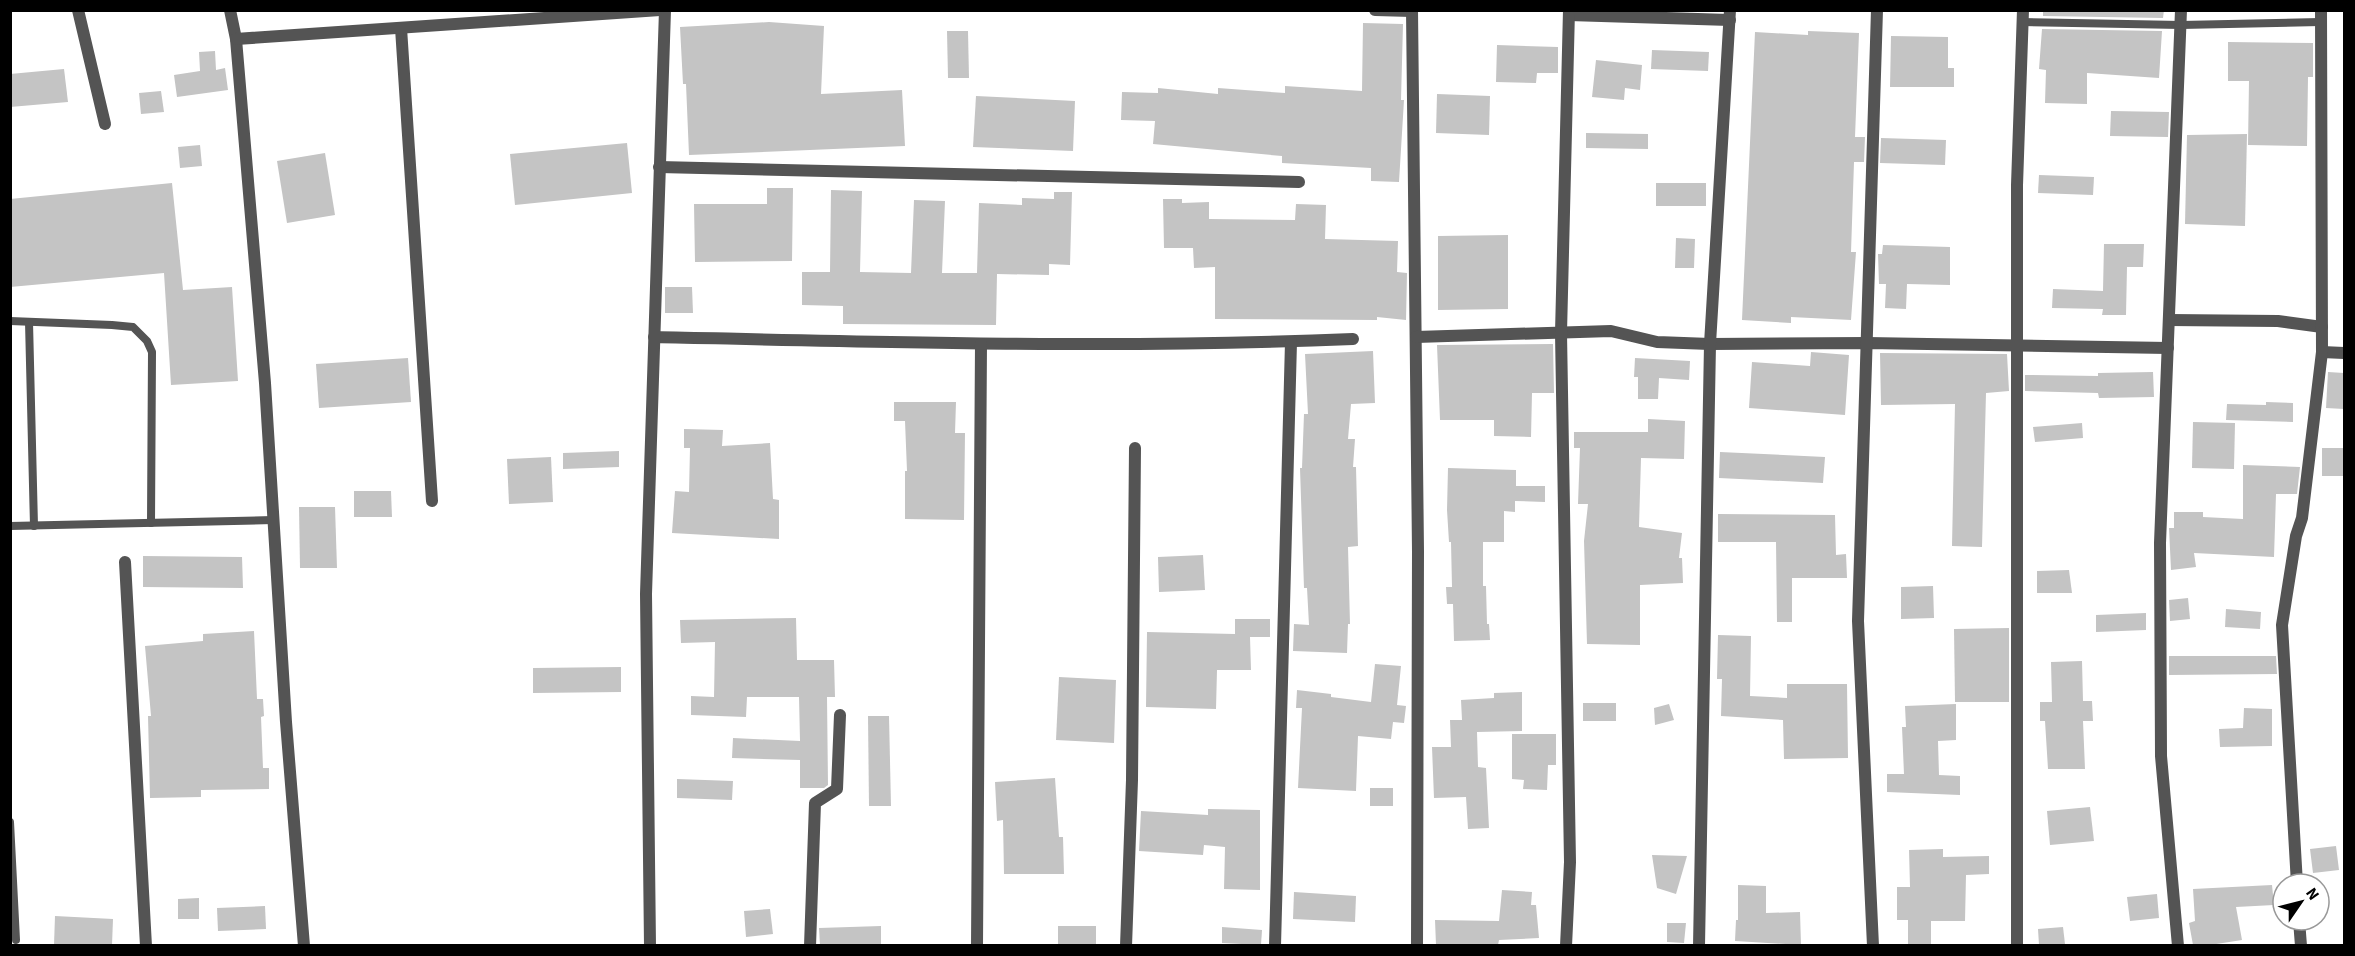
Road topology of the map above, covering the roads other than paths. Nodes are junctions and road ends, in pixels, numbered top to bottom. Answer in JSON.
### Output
{"nodes":[{"id":1,"x":78,"y":10,"type":"edge"},
{"id":2,"x":230,"y":10,"type":"edge"},
{"id":3,"x":660,"y":10,"type":"edge"},
{"id":4,"x":665,"y":10,"type":"edge"},
{"id":5,"x":1375,"y":10,"type":"edge"},
{"id":6,"x":1877,"y":10,"type":"edge"},
{"id":7,"x":2181,"y":10,"type":"edge"},
{"id":8,"x":1412,"y":11,"type":"edge"},
{"id":9,"x":1569,"y":13,"type":"edge"},
{"id":10,"x":1730,"y":15,"type":"edge"},
{"id":11,"x":2022,"y":16,"type":"edge"},
{"id":12,"x":2320,"y":16,"type":"edge"},
{"id":13,"x":2181,"y":25,"type":"junction"},
{"id":14,"x":401,"y":28,"type":"junction"},
{"id":15,"x":236,"y":39,"type":"junction"},
{"id":16,"x":105,"y":124,"type":"dead end"},
{"id":17,"x":659,"y":167,"type":"junction"},
{"id":18,"x":1299,"y":182,"type":"dead end"},
{"id":19,"x":2169,"y":320,"type":"junction"},
{"id":20,"x":10,"y":321,"type":"edge"},
{"id":21,"x":29,"y":322,"type":"junction"},
{"id":22,"x":2322,"y":327,"type":"junction"},
{"id":23,"x":1562,"y":333,"type":"junction"},
{"id":24,"x":654,"y":336,"type":"junction"},
{"id":25,"x":1416,"y":337,"type":"junction"},
{"id":26,"x":1353,"y":339,"type":"dead end"},
{"id":27,"x":1291,"y":342,"type":"junction"},
{"id":28,"x":981,"y":344,"type":"junction"},
{"id":29,"x":1710,"y":344,"type":"junction"},
{"id":30,"x":1867,"y":344,"type":"junction"},
{"id":31,"x":2017,"y":345,"type":"junction"},
{"id":32,"x":2168,"y":348,"type":"junction"},
{"id":33,"x":2322,"y":352,"type":"junction"},
{"id":34,"x":2344,"y":353,"type":"edge"},
{"id":35,"x":1135,"y":448,"type":"dead end"},
{"id":36,"x":432,"y":501,"type":"dead end"},
{"id":37,"x":273,"y":520,"type":"junction"},
{"id":38,"x":151,"y":523,"type":"junction"},
{"id":39,"x":10,"y":526,"type":"edge"},
{"id":40,"x":34,"y":526,"type":"junction"},
{"id":41,"x":125,"y":562,"type":"dead end"},
{"id":42,"x":840,"y":715,"type":"dead end"},
{"id":43,"x":10,"y":822,"type":"edge"},
{"id":44,"x":2296,"y":872,"type":"edge"},
{"id":45,"x":14,"y":940,"type":"edge"},
{"id":46,"x":146,"y":945,"type":"edge"},
{"id":47,"x":304,"y":945,"type":"edge"},
{"id":48,"x":650,"y":945,"type":"edge"},
{"id":49,"x":810,"y":945,"type":"edge"},
{"id":50,"x":977,"y":945,"type":"edge"},
{"id":51,"x":1126,"y":945,"type":"edge"},
{"id":52,"x":1275,"y":945,"type":"edge"},
{"id":53,"x":1417,"y":945,"type":"edge"},
{"id":54,"x":1566,"y":945,"type":"edge"},
{"id":55,"x":1699,"y":945,"type":"edge"},
{"id":56,"x":1874,"y":945,"type":"edge"},
{"id":57,"x":2017,"y":945,"type":"edge"},
{"id":58,"x":2178,"y":945,"type":"edge"}],
"edges":[{"from":1,"to":16,"type":"street"},
{"from":2,"to":15,"type":"street"},
{"from":3,"to":14,"type":"street"},
{"from":4,"to":17,"type":"street"},
{"from":5,"to":8,"type":"street"},
{"from":6,"to":30,"type":"street"},
{"from":7,"to":13,"type":"street"},
{"from":8,"to":25,"type":"street"},
{"from":9,"to":10,"type":"street"},
{"from":9,"to":23,"type":"street"},
{"from":10,"to":29,"type":"street"},
{"from":11,"to":13,"type":"lane"},
{"from":11,"to":31,"type":"street"},
{"from":12,"to":13,"type":"lane"},
{"from":12,"to":22,"type":"street"},
{"from":13,"to":19,"type":"street"},
{"from":14,"to":15,"type":"street"},
{"from":14,"to":36,"type":"street"},
{"from":15,"to":37,"type":"street"},
{"from":17,"to":18,"type":"street"},
{"from":17,"to":24,"type":"street"},
{"from":19,"to":22,"type":"street"},
{"from":19,"to":32,"type":"street"},
{"from":20,"to":21,"type":"lane"},
{"from":21,"to":38,"type":"lane"},
{"from":21,"to":40,"type":"lane"},
{"from":22,"to":33,"type":"street"},
{"from":23,"to":25,"type":"street"},
{"from":23,"to":29,"type":"street"},
{"from":23,"to":54,"type":"street"},
{"from":24,"to":28,"type":"street"},
{"from":24,"to":48,"type":"street"},
{"from":25,"to":53,"type":"street"},
{"from":26,"to":27,"type":"street"},
{"from":27,"to":28,"type":"street"},
{"from":27,"to":52,"type":"street"},
{"from":28,"to":50,"type":"street"},
{"from":29,"to":30,"type":"street"},
{"from":29,"to":55,"type":"street"},
{"from":30,"to":31,"type":"street"},
{"from":30,"to":56,"type":"street"},
{"from":31,"to":32,"type":"street"},
{"from":31,"to":57,"type":"street"},
{"from":32,"to":58,"type":"street"},
{"from":33,"to":34,"type":"street"},
{"from":33,"to":44,"type":"street"},
{"from":35,"to":51,"type":"street"},
{"from":37,"to":38,"type":"lane"},
{"from":37,"to":47,"type":"street"},
{"from":38,"to":40,"type":"lane"},
{"from":39,"to":40,"type":"lane"},
{"from":41,"to":46,"type":"street"},
{"from":42,"to":49,"type":"street"},
{"from":43,"to":45,"type":"lane"}]}
